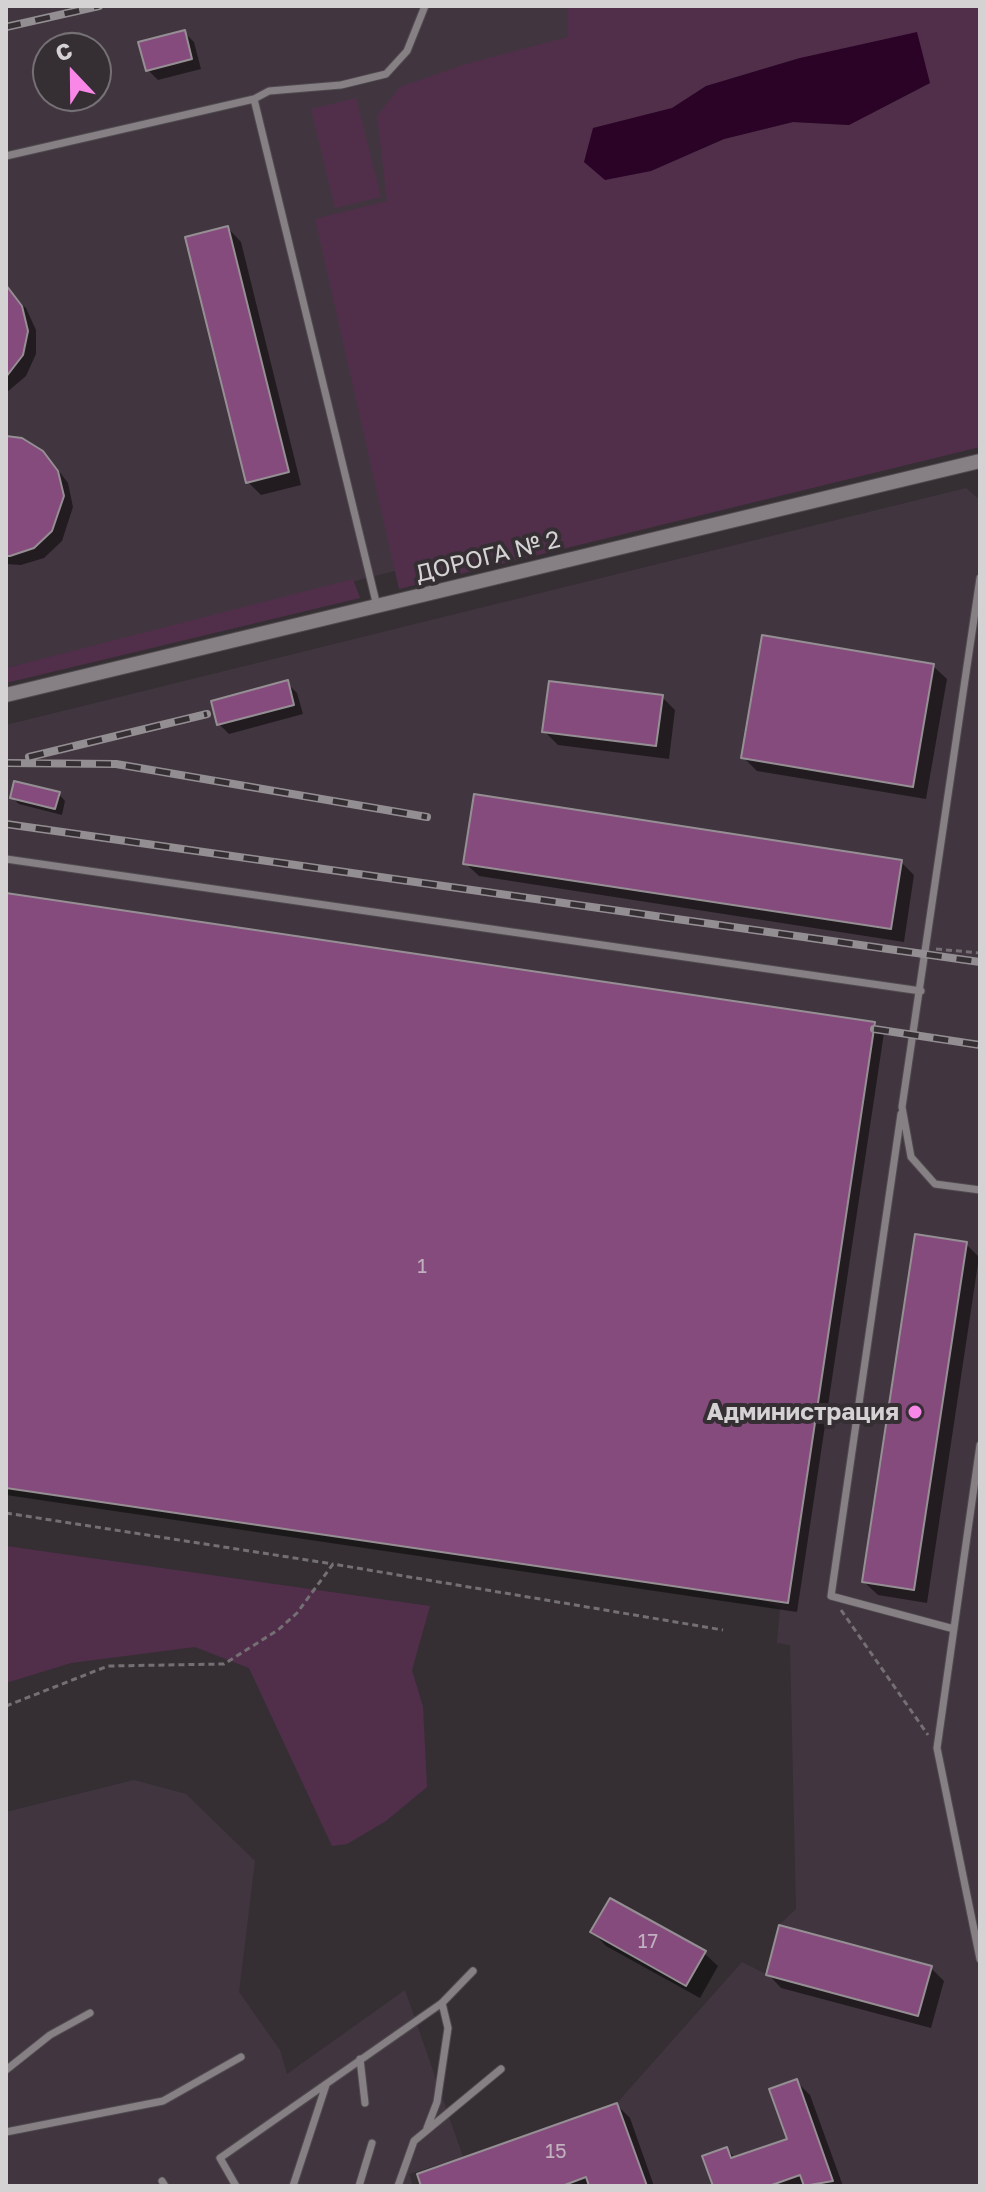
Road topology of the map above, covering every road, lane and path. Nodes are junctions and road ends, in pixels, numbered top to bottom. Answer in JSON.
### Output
{"nodes":[{"id":1,"x":425,"y":6,"type":"edge"},
{"id":2,"x":254,"y":99,"type":"junction"},
{"id":3,"x":6,"y":156,"type":"edge"},
{"id":4,"x":978,"y":466,"type":"edge"},
{"id":5,"x":980,"y":578,"type":"edge"},
{"id":6,"x":377,"y":606,"type":"junction"},
{"id":7,"x":6,"y":695,"type":"edge"},
{"id":8,"x":6,"y":859,"type":"edge"},
{"id":9,"x":927,"y":947,"type":"junction"},
{"id":10,"x":980,"y":953,"type":"edge"},
{"id":11,"x":921,"y":991,"type":"junction"},
{"id":12,"x":902,"y":1107,"type":"junction"},
{"id":13,"x":980,"y":1190,"type":"edge"},
{"id":14,"x":980,"y":1445,"type":"edge"},
{"id":15,"x":6,"y":1513,"type":"edge"},
{"id":16,"x":333,"y":1564,"type":"junction"},
{"id":17,"x":831,"y":1596,"type":"junction"},
{"id":18,"x":954,"y":1629,"type":"junction"},
{"id":19,"x":723,"y":1630,"type":"dead end"},
{"id":20,"x":6,"y":1706,"type":"edge"},
{"id":21,"x":937,"y":1748,"type":"junction"},
{"id":22,"x":980,"y":1959,"type":"edge"},
{"id":23,"x":473,"y":1971,"type":"dead end"},
{"id":24,"x":442,"y":2003,"type":"junction"},
{"id":25,"x":90,"y":2013,"type":"dead end"},
{"id":26,"x":241,"y":2057,"type":"dead end"},
{"id":27,"x":360,"y":2059,"type":"junction"},
{"id":28,"x":501,"y":2069,"type":"dead end"},
{"id":29,"x":6,"y":2070,"type":"edge"},
{"id":30,"x":327,"y":2083,"type":"junction"},
{"id":31,"x":365,"y":2103,"type":"dead end"},
{"id":32,"x":427,"y":2131,"type":"junction"},
{"id":33,"x":6,"y":2132,"type":"edge"},
{"id":34,"x":372,"y":2143,"type":"dead end"},
{"id":35,"x":399,"y":2185,"type":"edge"},
{"id":36,"x":236,"y":2186,"type":"edge"},
{"id":37,"x":293,"y":2186,"type":"edge"},
{"id":38,"x":359,"y":2186,"type":"edge"}],
"edges":[{"from":1,"to":2,"type":"lane"},
{"from":2,"to":3,"type":"lane"},
{"from":2,"to":6,"type":"lane"},
{"from":4,"to":6,"type":"street","name":"ДОРОГА № 2"},
{"from":5,"to":9,"type":"lane"},
{"from":6,"to":7,"type":"street","name":"ДОРОГА № 2"},
{"from":8,"to":11,"type":"lane"},
{"from":9,"to":10,"type":"path"},
{"from":9,"to":11,"type":"lane"},
{"from":11,"to":12,"type":"lane"},
{"from":12,"to":13,"type":"lane"},
{"from":12,"to":17,"type":"lane"},
{"from":14,"to":18,"type":"lane"},
{"from":15,"to":16,"type":"path"},
{"from":16,"to":19,"type":"path"},
{"from":16,"to":20,"type":"path"},
{"from":17,"to":18,"type":"lane"},
{"from":17,"to":21,"type":"path"},
{"from":18,"to":21,"type":"lane"},
{"from":21,"to":22,"type":"lane"},
{"from":23,"to":24,"type":"lane"},
{"from":24,"to":27,"type":"lane"},
{"from":24,"to":32,"type":"lane"},
{"from":25,"to":29,"type":"lane"},
{"from":26,"to":33,"type":"lane"},
{"from":27,"to":30,"type":"lane"},
{"from":27,"to":31,"type":"lane"},
{"from":28,"to":32,"type":"lane"},
{"from":30,"to":36,"type":"lane"},
{"from":30,"to":37,"type":"lane"},
{"from":32,"to":35,"type":"lane"},
{"from":34,"to":38,"type":"lane"}]}
